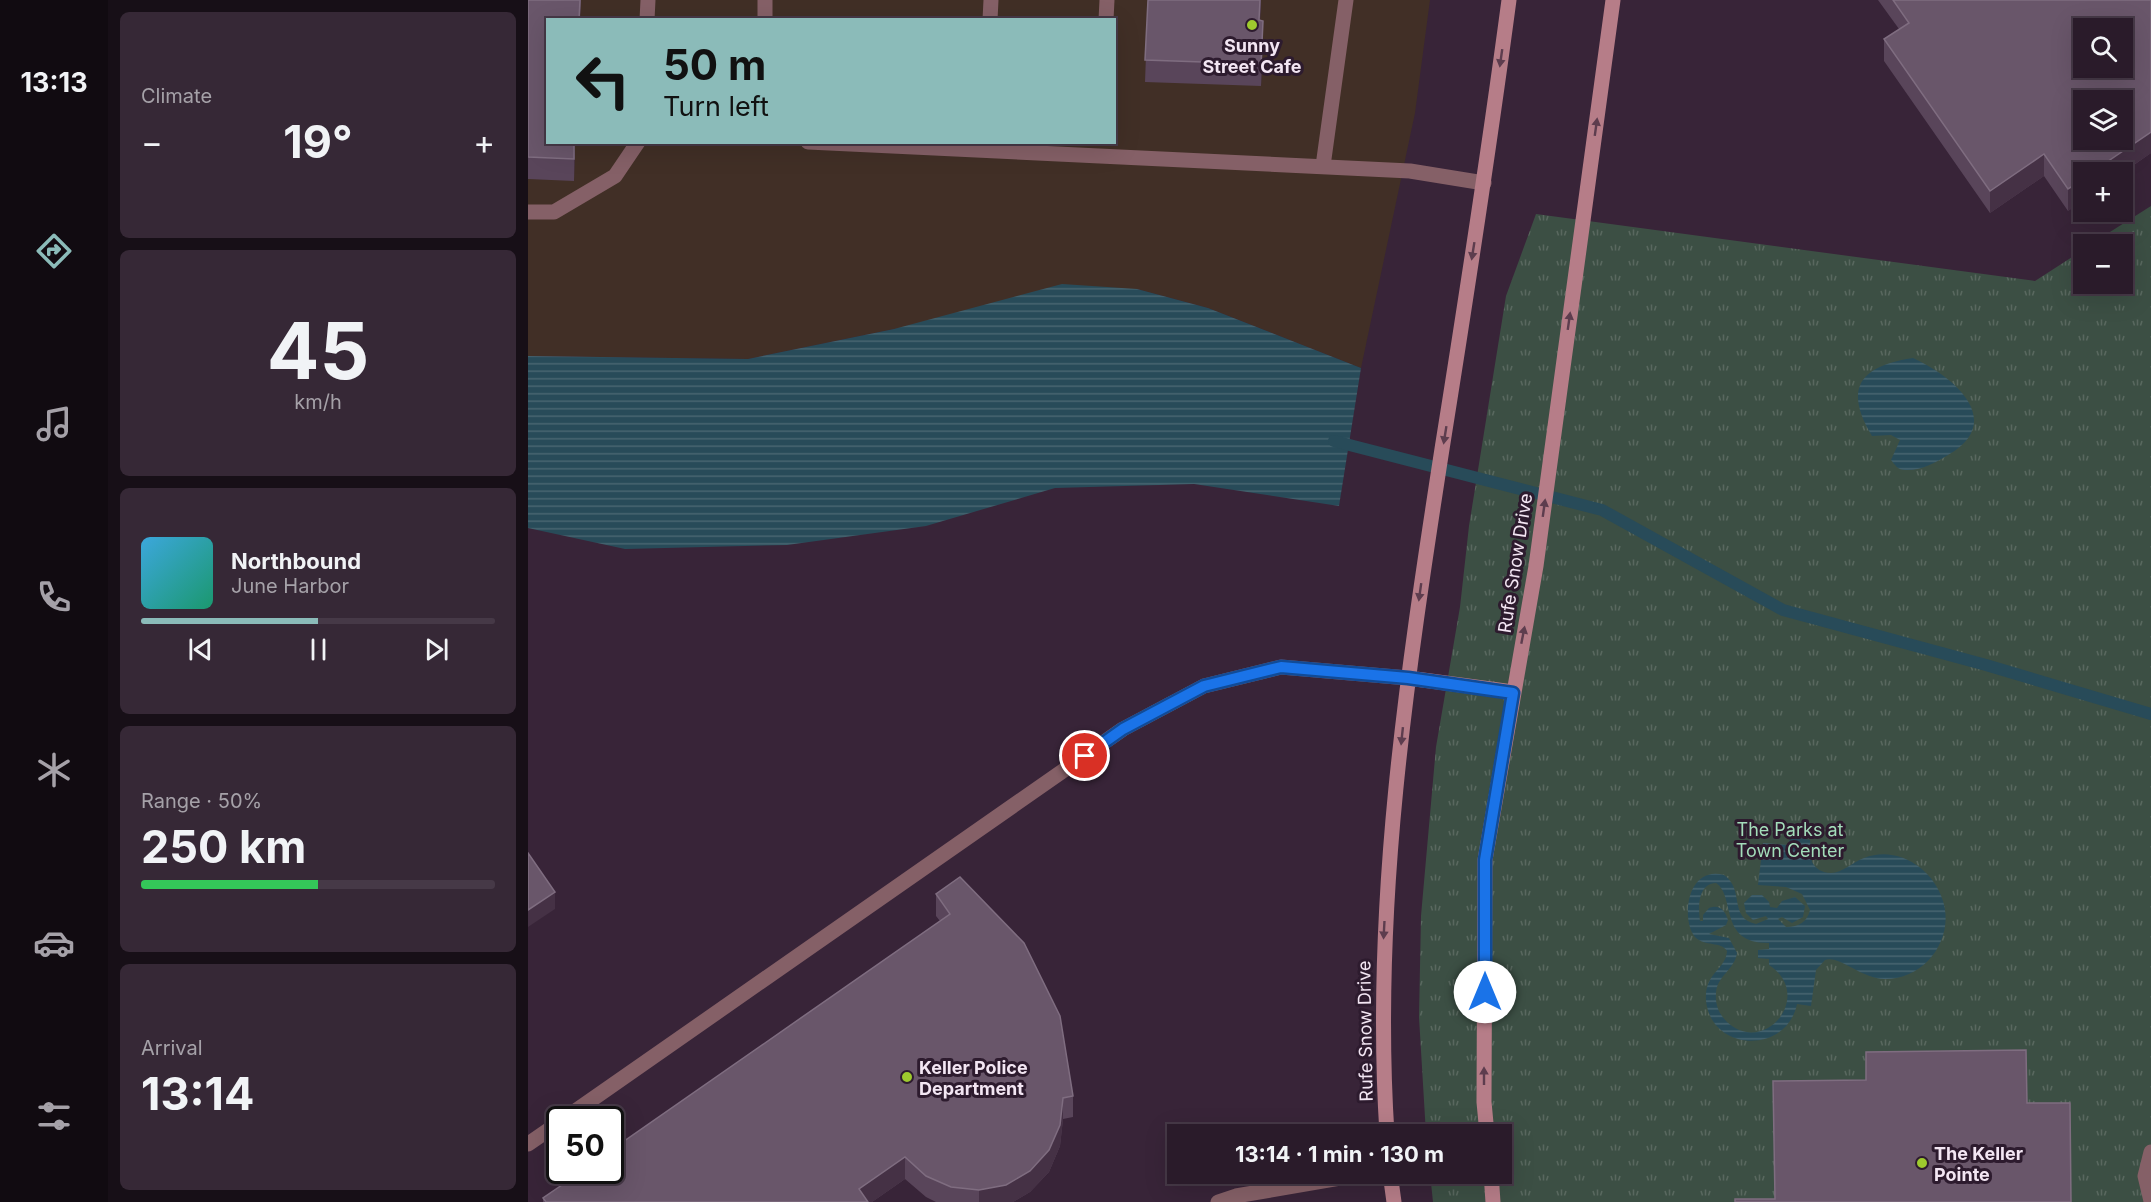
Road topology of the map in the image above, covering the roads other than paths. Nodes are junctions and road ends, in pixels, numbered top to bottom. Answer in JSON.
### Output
{"nodes":[{"id":1,"x":648,"y":0,"type":"edge"},
{"id":2,"x":765,"y":0,"type":"edge"},
{"id":3,"x":991,"y":0,"type":"edge"},
{"id":4,"x":1107,"y":0,"type":"edge"},
{"id":5,"x":1346,"y":0,"type":"edge"},
{"id":6,"x":1509,"y":0,"type":"edge"},
{"id":7,"x":1613,"y":0,"type":"edge"},
{"id":8,"x":647,"y":18,"type":"edge"},
{"id":9,"x":765,"y":18,"type":"edge"},
{"id":10,"x":990,"y":18,"type":"edge"},
{"id":11,"x":1106,"y":18,"type":"edge"},
{"id":12,"x":637,"y":144,"type":"edge"},
{"id":13,"x":878,"y":144,"type":"edge"},
{"id":14,"x":984,"y":147,"type":"edge"},
{"id":15,"x":1101,"y":149,"type":"edge"},
{"id":16,"x":1323,"y":166,"type":"junction"},
{"id":17,"x":1484,"y":183,"type":"junction"},
{"id":18,"x":528,"y":212,"type":"edge"},
{"id":19,"x":1408,"y":678,"type":"junction"},
{"id":20,"x":1513,"y":693,"type":"junction"},
{"id":21,"x":583,"y":1106,"type":"edge"},
{"id":22,"x":1386,"y":1124,"type":"edge"},
{"id":23,"x":1486,"y":1124,"type":"edge"},
{"id":24,"x":546,"y":1132,"type":"edge"},
{"id":25,"x":528,"y":1144,"type":"edge"},
{"id":26,"x":2151,"y":1152,"type":"edge"},
{"id":27,"x":1312,"y":1184,"type":"edge"},
{"id":28,"x":1392,"y":1184,"type":"edge"},
{"id":29,"x":1492,"y":1184,"type":"edge"},
{"id":30,"x":1235,"y":1199,"type":"edge"},
{"id":31,"x":2151,"y":1201,"type":"edge"},
{"id":32,"x":1218,"y":1202,"type":"edge"},
{"id":33,"x":1394,"y":1202,"type":"edge"},
{"id":34,"x":1493,"y":1202,"type":"edge"}],
"edges":[{"from":1,"to":8,"type":"lane"},
{"from":2,"to":9,"type":"lane"},
{"from":3,"to":10,"type":"lane"},
{"from":4,"to":11,"type":"lane"},
{"from":5,"to":16,"type":"lane"},
{"from":6,"to":17,"type":"main road","name":"Rufe Snow Drive","one_way":true},
{"from":20,"to":7,"type":"main road","name":"Rufe Snow Drive","one_way":true},
{"from":12,"to":18,"type":"lane"},
{"from":13,"to":14,"type":"lane"},
{"from":14,"to":15,"type":"lane"},
{"from":15,"to":16,"type":"lane"},
{"from":16,"to":17,"type":"lane"},
{"from":17,"to":19,"type":"main road","name":"Rufe Snow Drive","one_way":true},
{"from":19,"to":20,"type":"main road"},
{"from":19,"to":21,"type":"lane"},
{"from":19,"to":22,"type":"main road","name":"Rufe Snow Drive","one_way":true},
{"from":23,"to":20,"type":"main road","name":"Rufe Snow Drive","one_way":true},
{"from":24,"to":25,"type":"lane"},
{"from":26,"to":31,"type":"lane"},
{"from":27,"to":30,"type":"lane"},
{"from":28,"to":33,"type":"main road"},
{"from":29,"to":34,"type":"main road"},
{"from":30,"to":32,"type":"lane"}]}
